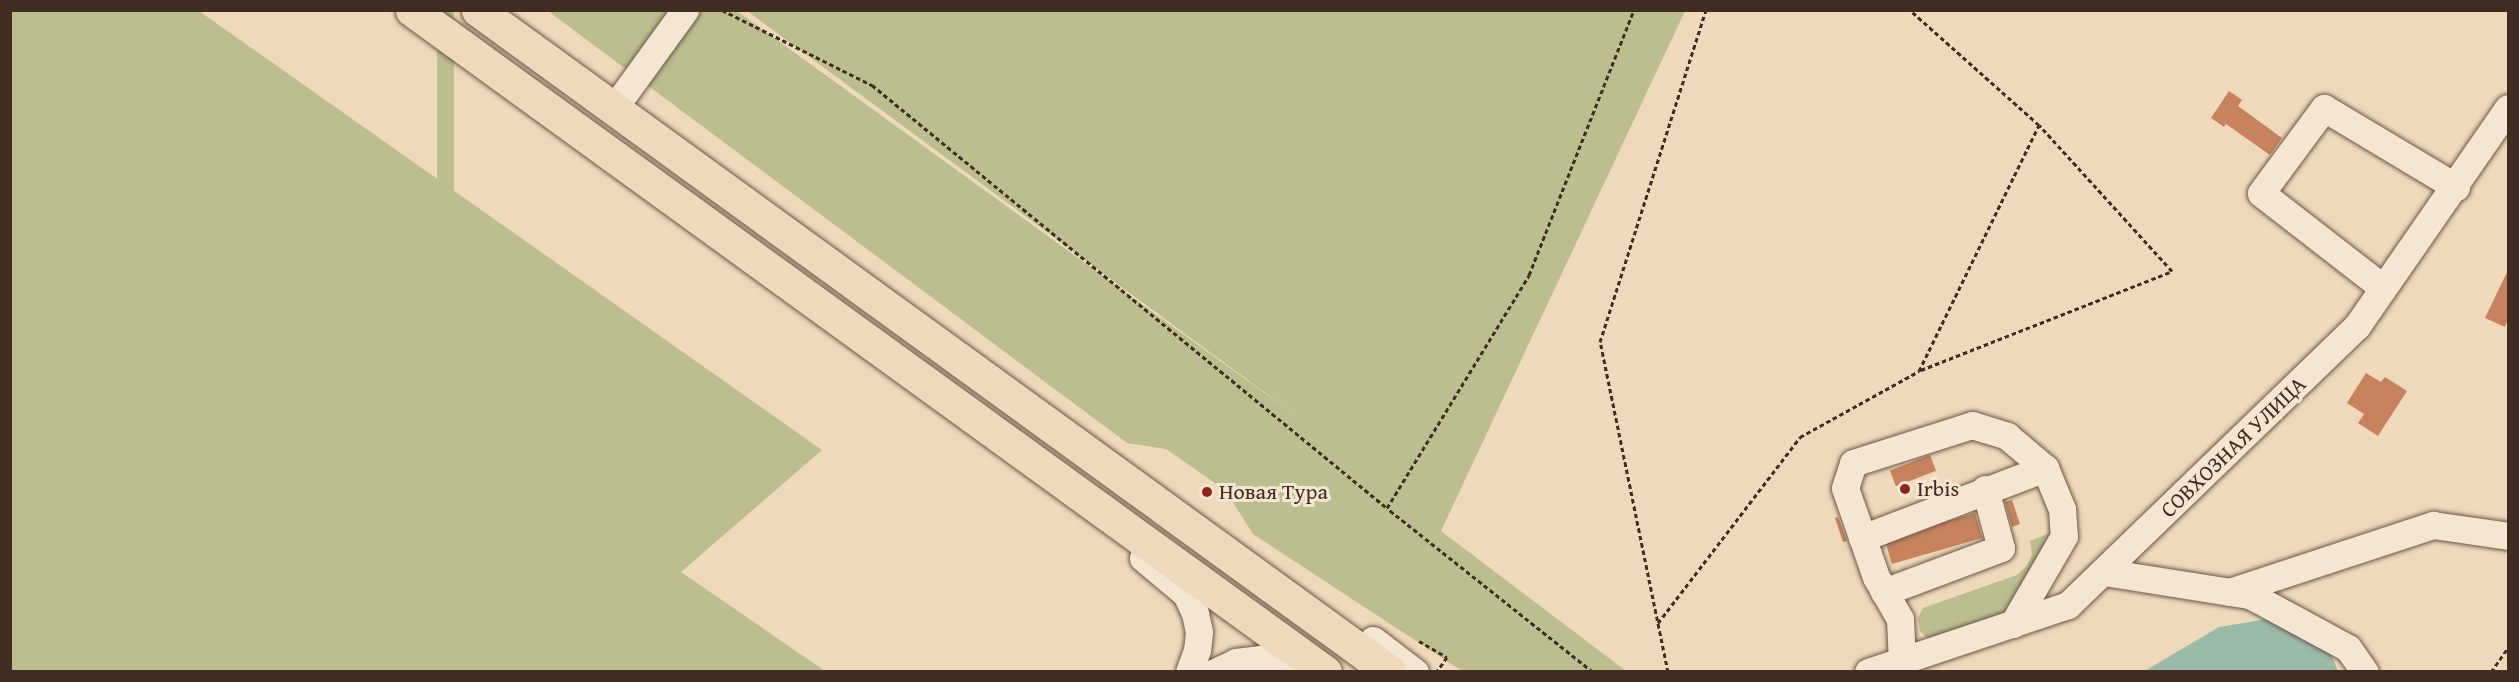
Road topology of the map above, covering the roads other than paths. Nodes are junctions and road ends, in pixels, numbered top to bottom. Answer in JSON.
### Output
{"nodes":[{"id":1,"x":412,"y":10,"type":"edge"},
{"id":2,"x":478,"y":10,"type":"edge"},
{"id":3,"x":686,"y":10,"type":"edge"},
{"id":4,"x":614,"y":108,"type":"junction"},
{"id":5,"x":2508,"y":108,"type":"edge"},
{"id":6,"x":2456,"y":187,"type":"junction"},
{"id":7,"x":2382,"y":286,"type":"junction"},
{"id":8,"x":1088,"y":451,"type":"junction"},
{"id":9,"x":2045,"y":468,"type":"junction"},
{"id":10,"x":1052,"y":472,"type":"junction"},
{"id":11,"x":1985,"y":489,"type":"junction"},
{"id":12,"x":2508,"y":536,"type":"edge"},
{"id":13,"x":1862,"y":537,"type":"junction"},
{"id":14,"x":2104,"y":572,"type":"junction"},
{"id":15,"x":1884,"y":592,"type":"junction"},
{"id":16,"x":2229,"y":592,"type":"junction"},
{"id":17,"x":2013,"y":624,"type":"junction"},
{"id":18,"x":1902,"y":661,"type":"junction"},
{"id":19,"x":1189,"y":672,"type":"edge"},
{"id":20,"x":1215,"y":672,"type":"edge"},
{"id":21,"x":1298,"y":672,"type":"edge"},
{"id":22,"x":1325,"y":672,"type":"edge"},
{"id":23,"x":1390,"y":672,"type":"edge"},
{"id":24,"x":1415,"y":672,"type":"edge"},
{"id":25,"x":1868,"y":672,"type":"edge"},
{"id":26,"x":2366,"y":672,"type":"edge"}],
"edges":[{"from":1,"to":10,"type":"highway"},
{"from":2,"to":4,"type":"highway"},
{"from":3,"to":4,"type":"street"},
{"from":4,"to":8,"type":"highway"},
{"from":5,"to":6,"type":"street","name":"СОВХОЗНАЯ УЛИЦА"},
{"from":6,"to":7,"type":"street","name":"СОВХОЗНАЯ УЛИЦА"},
{"from":6,"to":7,"type":"street"},
{"from":7,"to":14,"type":"street","name":"СОВХОЗНАЯ УЛИЦА"},
{"from":8,"to":23,"type":"highway"},
{"from":8,"to":24,"type":"street"},
{"from":9,"to":11,"type":"street"},
{"from":9,"to":13,"type":"street"},
{"from":9,"to":17,"type":"street"},
{"from":10,"to":19,"type":"street"},
{"from":10,"to":22,"type":"highway"},
{"from":11,"to":13,"type":"street"},
{"from":11,"to":15,"type":"street"},
{"from":12,"to":16,"type":"street"},
{"from":13,"to":15,"type":"street"},
{"from":14,"to":16,"type":"street"},
{"from":14,"to":17,"type":"street","name":"СОВХОЗНАЯ УЛИЦА"},
{"from":15,"to":18,"type":"street"},
{"from":16,"to":26,"type":"street"},
{"from":17,"to":18,"type":"street","name":"СОВХОЗНАЯ УЛИЦА"},
{"from":18,"to":25,"type":"street","name":"СОВХОЗНАЯ УЛИЦА"},
{"from":20,"to":21,"type":"street"}]}
